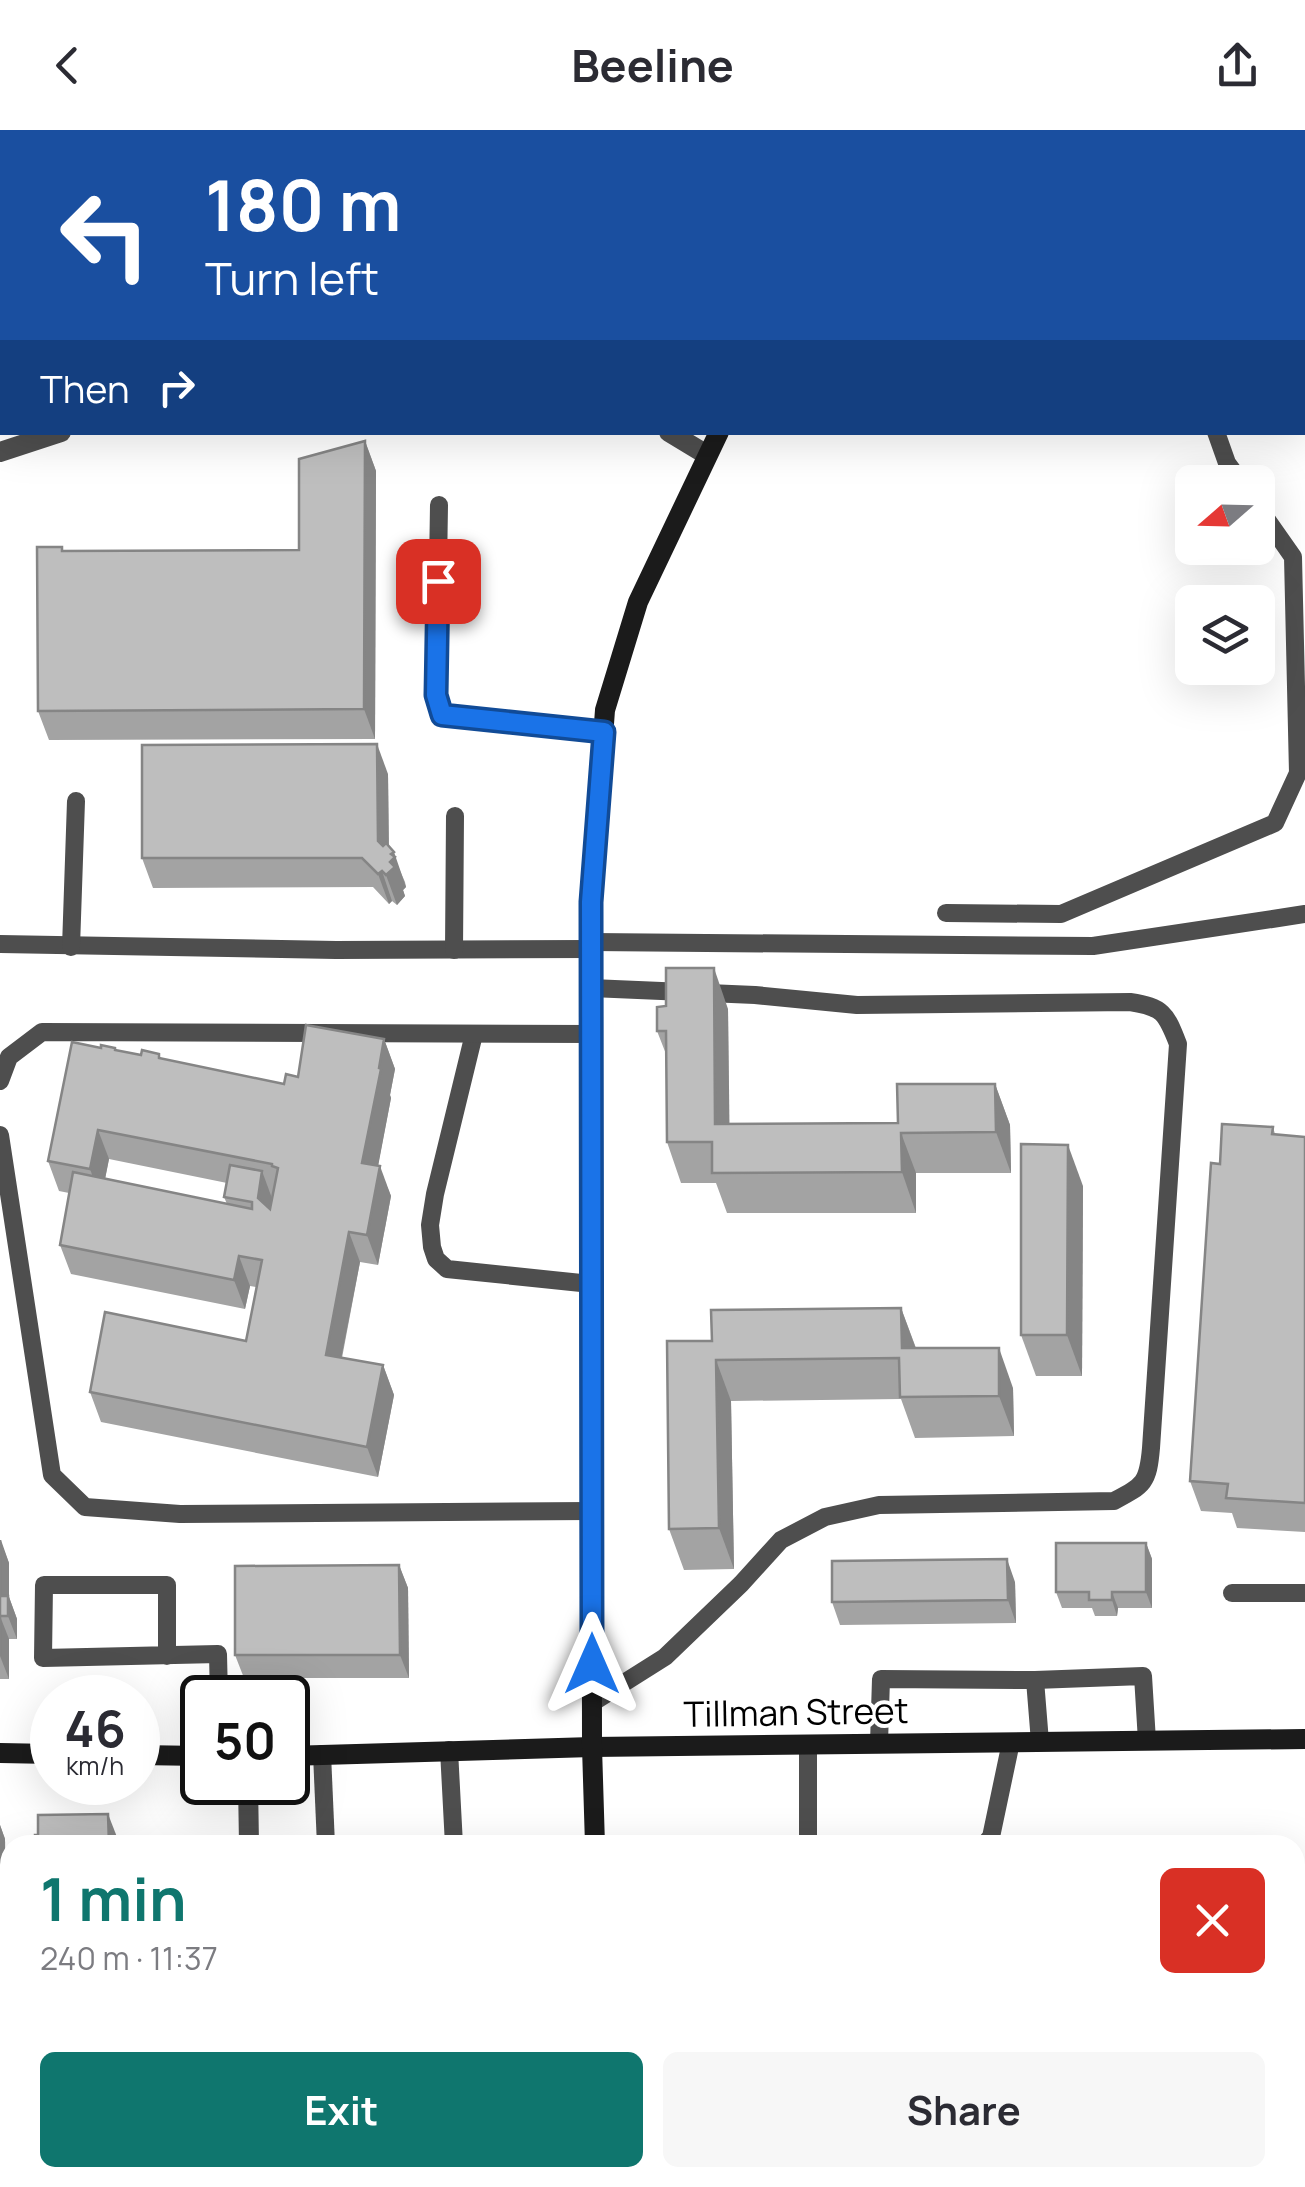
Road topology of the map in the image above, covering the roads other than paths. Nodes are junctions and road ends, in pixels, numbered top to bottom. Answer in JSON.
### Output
{"nodes":[{"id":1,"x":51,"y":435,"type":"edge"},
{"id":2,"x":674,"y":435,"type":"edge"},
{"id":3,"x":717,"y":435,"type":"edge"},
{"id":4,"x":1217,"y":435,"type":"edge"},
{"id":5,"x":0,"y":452,"type":"edge"},
{"id":6,"x":707,"y":455,"type":"junction"},
{"id":7,"x":1228,"y":465,"type":"edge"},
{"id":8,"x":439,"y":505,"type":"dead end"},
{"id":9,"x":1275,"y":531,"type":"edge"},
{"id":10,"x":604,"y":732,"type":"junction"},
{"id":11,"x":76,"y":801,"type":"dead end"},
{"id":12,"x":455,"y":816,"type":"dead end"},
{"id":13,"x":946,"y":913,"type":"dead end"},
{"id":14,"x":1305,"y":914,"type":"edge"},
{"id":15,"x":0,"y":944,"type":"edge"},
{"id":16,"x":591,"y":946,"type":"junction"},
{"id":17,"x":71,"y":947,"type":"junction"},
{"id":18,"x":454,"y":950,"type":"junction"},
{"id":19,"x":591,"y":988,"type":"junction"},
{"id":20,"x":474,"y":1034,"type":"junction"},
{"id":21,"x":592,"y":1034,"type":"junction"},
{"id":22,"x":0,"y":1082,"type":"edge"},
{"id":23,"x":0,"y":1135,"type":"edge"},
{"id":24,"x":591,"y":1284,"type":"junction"},
{"id":25,"x":592,"y":1511,"type":"junction"},
{"id":26,"x":1305,"y":1592,"type":"edge"},
{"id":27,"x":1232,"y":1593,"type":"dead end"},
{"id":28,"x":167,"y":1656,"type":"junction"},
{"id":29,"x":218,"y":1675,"type":"edge"},
{"id":30,"x":1035,"y":1680,"type":"junction"},
{"id":31,"x":592,"y":1703,"type":"junction"},
{"id":32,"x":1305,"y":1738,"type":"edge"},
{"id":33,"x":1147,"y":1740,"type":"junction"},
{"id":34,"x":1011,"y":1742,"type":"junction"},
{"id":35,"x":1040,"y":1742,"type":"junction"},
{"id":36,"x":879,"y":1744,"type":"junction"},
{"id":37,"x":808,"y":1745,"type":"junction"},
{"id":38,"x":592,"y":1748,"type":"junction"},
{"id":39,"x":449,"y":1750,"type":"junction"},
{"id":40,"x":0,"y":1753,"type":"edge"},
{"id":41,"x":30,"y":1754,"type":"edge"},
{"id":42,"x":322,"y":1754,"type":"junction"},
{"id":43,"x":310,"y":1755,"type":"edge"},
{"id":44,"x":248,"y":1805,"type":"edge"},
{"id":45,"x":249,"y":1835,"type":"edge"},
{"id":46,"x":326,"y":1835,"type":"edge"},
{"id":47,"x":453,"y":1835,"type":"edge"},
{"id":48,"x":595,"y":1835,"type":"edge"},
{"id":49,"x":808,"y":1835,"type":"edge"},
{"id":50,"x":991,"y":1835,"type":"edge"}],
"edges":[{"from":1,"to":5,"type":"street"},
{"from":2,"to":6,"type":"street"},
{"from":3,"to":6,"type":"main road"},
{"from":4,"to":7,"type":"lane"},
{"from":6,"to":10,"type":"main road"},
{"from":8,"to":10,"type":"lane"},
{"from":9,"to":13,"type":"lane"},
{"from":10,"to":16,"type":"main road"},
{"from":11,"to":17,"type":"lane"},
{"from":12,"to":18,"type":"lane"},
{"from":14,"to":16,"type":"lane"},
{"from":15,"to":17,"type":"lane"},
{"from":16,"to":18,"type":"lane"},
{"from":16,"to":19,"type":"main road"},
{"from":17,"to":18,"type":"lane"},
{"from":19,"to":21,"type":"main road"},
{"from":19,"to":31,"type":"lane"},
{"from":20,"to":21,"type":"lane"},
{"from":20,"to":22,"type":"lane"},
{"from":20,"to":24,"type":"lane"},
{"from":21,"to":24,"type":"main road"},
{"from":23,"to":25,"type":"lane"},
{"from":24,"to":25,"type":"main road"},
{"from":25,"to":31,"type":"main road"},
{"from":26,"to":27,"type":"lane"},
{"from":28,"to":28,"type":"lane"},
{"from":28,"to":29,"type":"lane"},
{"from":30,"to":33,"type":"lane"},
{"from":30,"to":35,"type":"lane"},
{"from":30,"to":36,"type":"lane"},
{"from":31,"to":38,"type":"main road"},
{"from":32,"to":33,"type":"main road","name":"Tillman Street"},
{"from":33,"to":35,"type":"main road","name":"Tillman Street"},
{"from":34,"to":35,"type":"main road","name":"Tillman Street"},
{"from":34,"to":36,"type":"main road","name":"Tillman Street"},
{"from":34,"to":50,"type":"lane"},
{"from":36,"to":37,"type":"main road","name":"Tillman Street"},
{"from":37,"to":38,"type":"main road","name":"Tillman Street"},
{"from":37,"to":49,"type":"lane"},
{"from":38,"to":39,"type":"main road","name":"Tillman Street"},
{"from":38,"to":48,"type":"main road"},
{"from":39,"to":42,"type":"main road","name":"Tillman Street"},
{"from":39,"to":47,"type":"lane"},
{"from":40,"to":41,"type":"main road"},
{"from":42,"to":43,"type":"main road","name":"Tillman Street"},
{"from":42,"to":46,"type":"lane"},
{"from":44,"to":45,"type":"street"}]}
